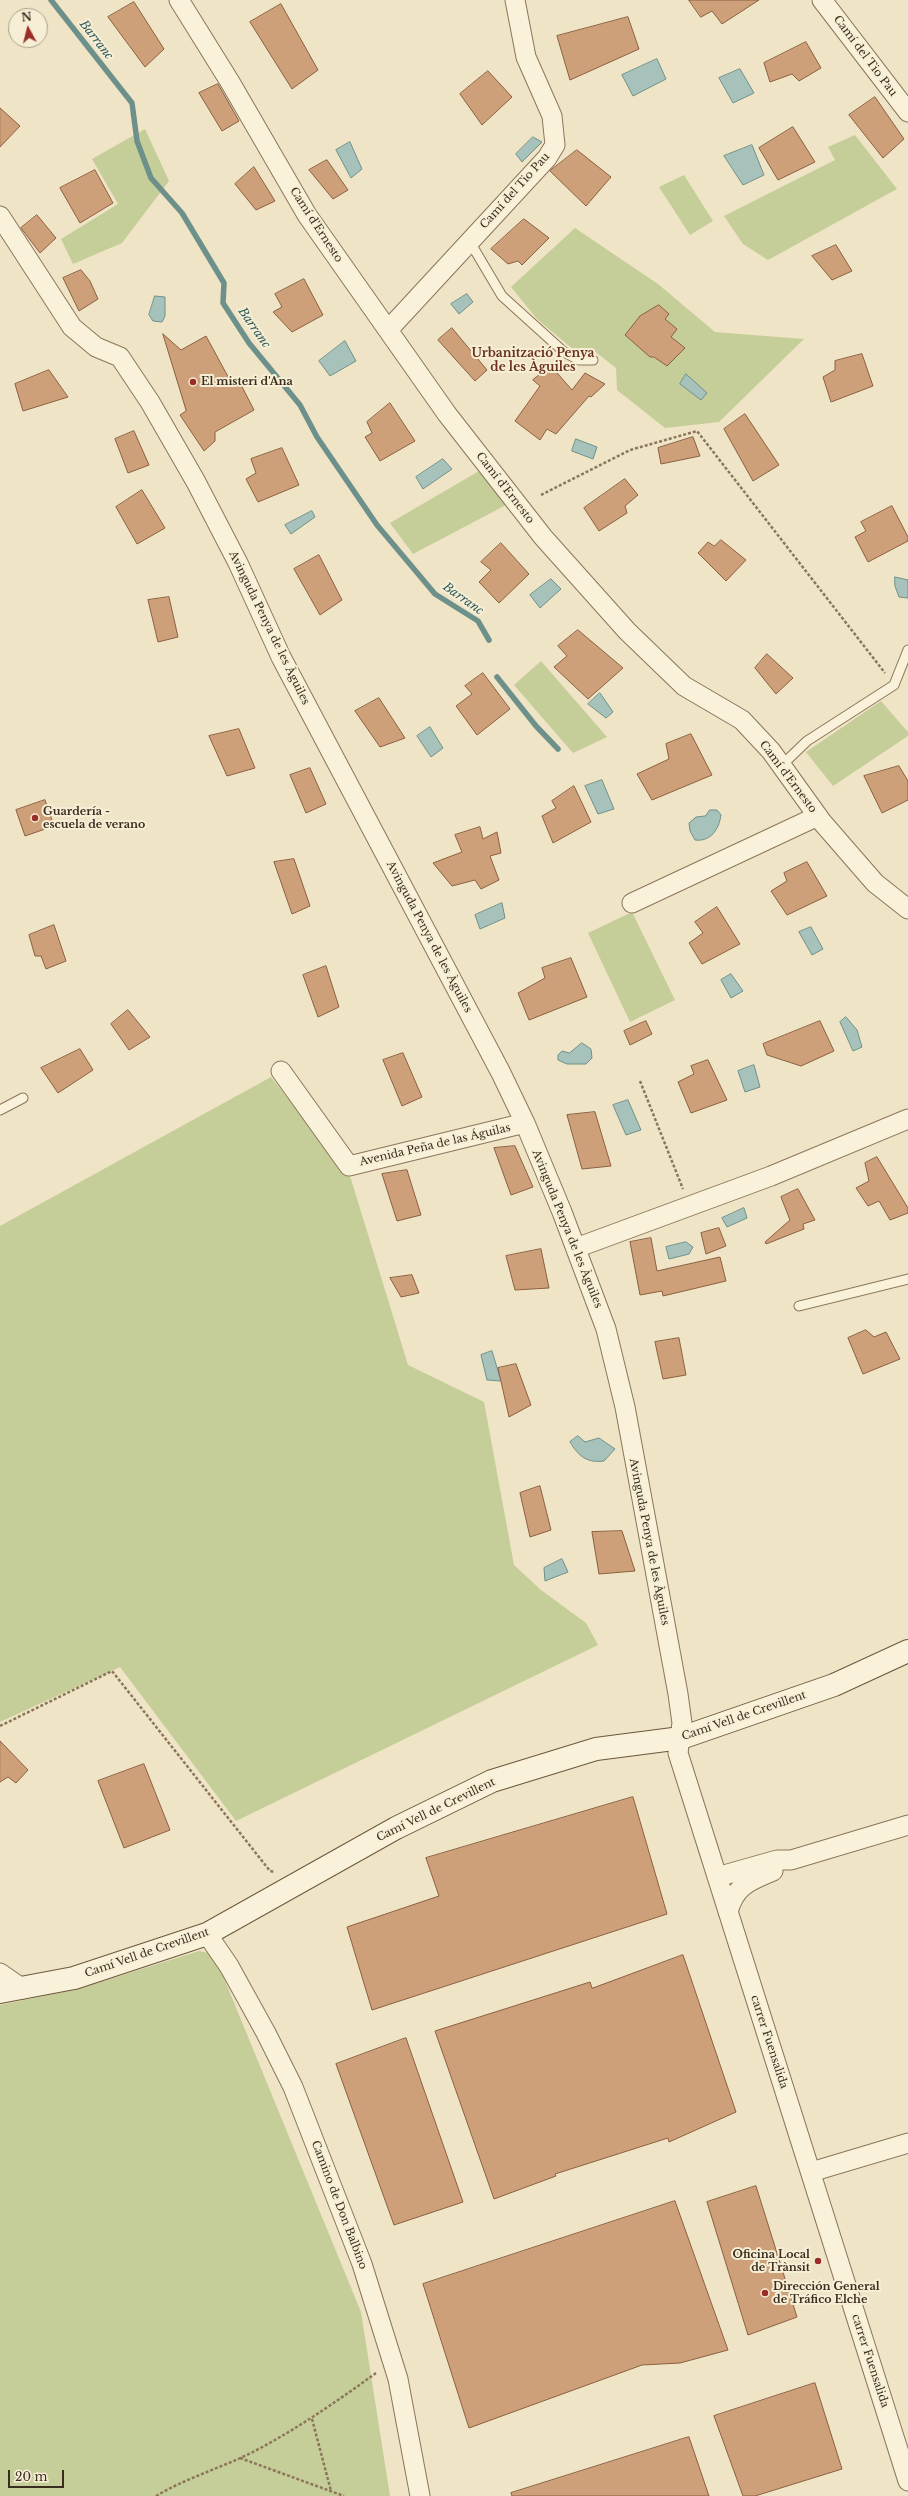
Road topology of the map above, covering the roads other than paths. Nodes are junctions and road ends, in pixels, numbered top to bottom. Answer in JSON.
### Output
{"nodes":[{"id":1,"x":179,"y":0,"type":"edge"},
{"id":2,"x":515,"y":0,"type":"edge"},
{"id":3,"x":822,"y":0,"type":"edge"},
{"id":4,"x":908,"y":112,"type":"edge"},
{"id":5,"x":0,"y":216,"type":"edge"},
{"id":6,"x":470,"y":242,"type":"junction"},
{"id":7,"x":388,"y":330,"type":"junction"},
{"id":8,"x":593,"y":360,"type":"dead end"},
{"id":9,"x":908,"y":650,"type":"edge"},
{"id":10,"x":781,"y":766,"type":"junction"},
{"id":11,"x":818,"y":816,"type":"junction"},
{"id":12,"x":632,"y":903,"type":"dead end"},
{"id":13,"x":908,"y":909,"type":"edge"},
{"id":14,"x":281,"y":1071,"type":"dead end"},
{"id":15,"x":23,"y":1098,"type":"dead end"},
{"id":16,"x":0,"y":1110,"type":"edge"},
{"id":17,"x":908,"y":1120,"type":"edge"},
{"id":18,"x":525,"y":1123,"type":"junction"},
{"id":19,"x":576,"y":1248,"type":"junction"},
{"id":20,"x":908,"y":1279,"type":"edge"},
{"id":21,"x":799,"y":1306,"type":"dead end"},
{"id":22,"x":908,"y":1651,"type":"edge"},
{"id":23,"x":681,"y":1738,"type":"junction"},
{"id":24,"x":908,"y":1825,"type":"edge"},
{"id":25,"x":791,"y":1860,"type":"junction"},
{"id":26,"x":717,"y":1877,"type":"junction"},
{"id":27,"x":728,"y":1912,"type":"junction"},
{"id":28,"x":207,"y":1934,"type":"junction"},
{"id":29,"x":0,"y":1973,"type":"edge"},
{"id":30,"x":23,"y":1989,"type":"junction"},
{"id":31,"x":0,"y":1992,"type":"edge"},
{"id":32,"x":908,"y":2143,"type":"edge"},
{"id":33,"x":810,"y":2172,"type":"junction"},
{"id":34,"x":908,"y":2482,"type":"edge"},
{"id":35,"x":420,"y":2496,"type":"edge"}],
"edges":[{"from":1,"to":7,"type":"street","name":"Camí d'Ernesto"},
{"from":2,"to":6,"type":"street","name":"Camí del Tio Pau"},
{"from":3,"to":4,"type":"street","name":"Camí del Tio Pau"},
{"from":5,"to":18,"type":"street","name":"Avinguda Penya de les Àguiles"},
{"from":6,"to":7,"type":"street","name":"Camí del Tio Pau"},
{"from":6,"to":8,"type":"lane"},
{"from":7,"to":10,"type":"street","name":"Camí d'Ernesto"},
{"from":9,"to":10,"type":"lane"},
{"from":10,"to":11,"type":"street","name":"Camí d'Ernesto"},
{"from":11,"to":12,"type":"street"},
{"from":11,"to":13,"type":"street","name":"Camí d'Ernesto"},
{"from":14,"to":18,"type":"street","name":"Avenida Peña de las Águilas"},
{"from":15,"to":16,"type":"lane"},
{"from":17,"to":19,"type":"street"},
{"from":18,"to":19,"type":"street","name":"Avinguda Penya de les Àguiles"},
{"from":19,"to":23,"type":"street","name":"Avinguda Penya de les Àguiles"},
{"from":20,"to":21,"type":"lane"},
{"from":22,"to":23,"type":"street","name":"Camí Vell de Crevillent"},
{"from":23,"to":26,"type":"street","name":"carrer Fuensalida"},
{"from":23,"to":28,"type":"street","name":"Camí Vell de Crevillent"},
{"from":24,"to":25,"type":"street"},
{"from":25,"to":26,"type":"street"},
{"from":25,"to":27,"type":"street"},
{"from":26,"to":27,"type":"street","name":"carrer Fuensalida"},
{"from":27,"to":33,"type":"street","name":"carrer Fuensalida"},
{"from":28,"to":30,"type":"street","name":"Camí Vell de Crevillent"},
{"from":28,"to":35,"type":"street","name":"Camino de Don Balbino"},
{"from":29,"to":30,"type":"street"},
{"from":30,"to":31,"type":"street","name":"Camí Vell de Crevillent"},
{"from":32,"to":33,"type":"street"},
{"from":33,"to":34,"type":"street","name":"carrer Fuensalida"}]}
